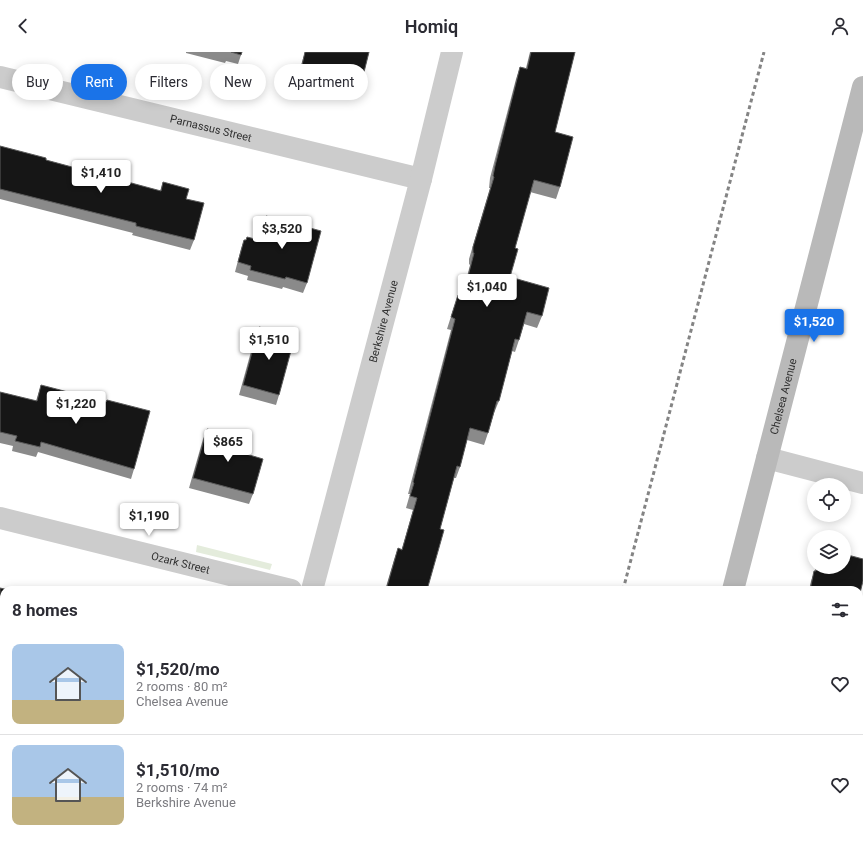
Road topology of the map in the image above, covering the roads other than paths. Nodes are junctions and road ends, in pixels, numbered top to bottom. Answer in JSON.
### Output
{"nodes":[{"id":1,"x":452,"y":52,"type":"edge"},
{"id":2,"x":0,"y":77,"type":"edge"},
{"id":3,"x":863,"y":87,"type":"edge"},
{"id":4,"x":421,"y":179,"type":"junction"},
{"id":5,"x":767,"y":458,"type":"junction"},
{"id":6,"x":863,"y":483,"type":"edge"},
{"id":7,"x":0,"y":518,"type":"edge"},
{"id":8,"x":275,"y":586,"type":"edge"},
{"id":9,"x":313,"y":586,"type":"edge"},
{"id":10,"x":734,"y":586,"type":"edge"}],
"edges":[{"from":1,"to":4,"type":"street","name":"Berkshire Avenue"},
{"from":2,"to":4,"type":"street","name":"Parnassus Street"},
{"from":3,"to":5,"type":"street","name":"Chelsea Avenue"},
{"from":4,"to":9,"type":"street","name":"Berkshire Avenue"},
{"from":5,"to":6,"type":"street"},
{"from":5,"to":10,"type":"street","name":"Chelsea Avenue"},
{"from":7,"to":8,"type":"street","name":"Ozark Street"}]}
